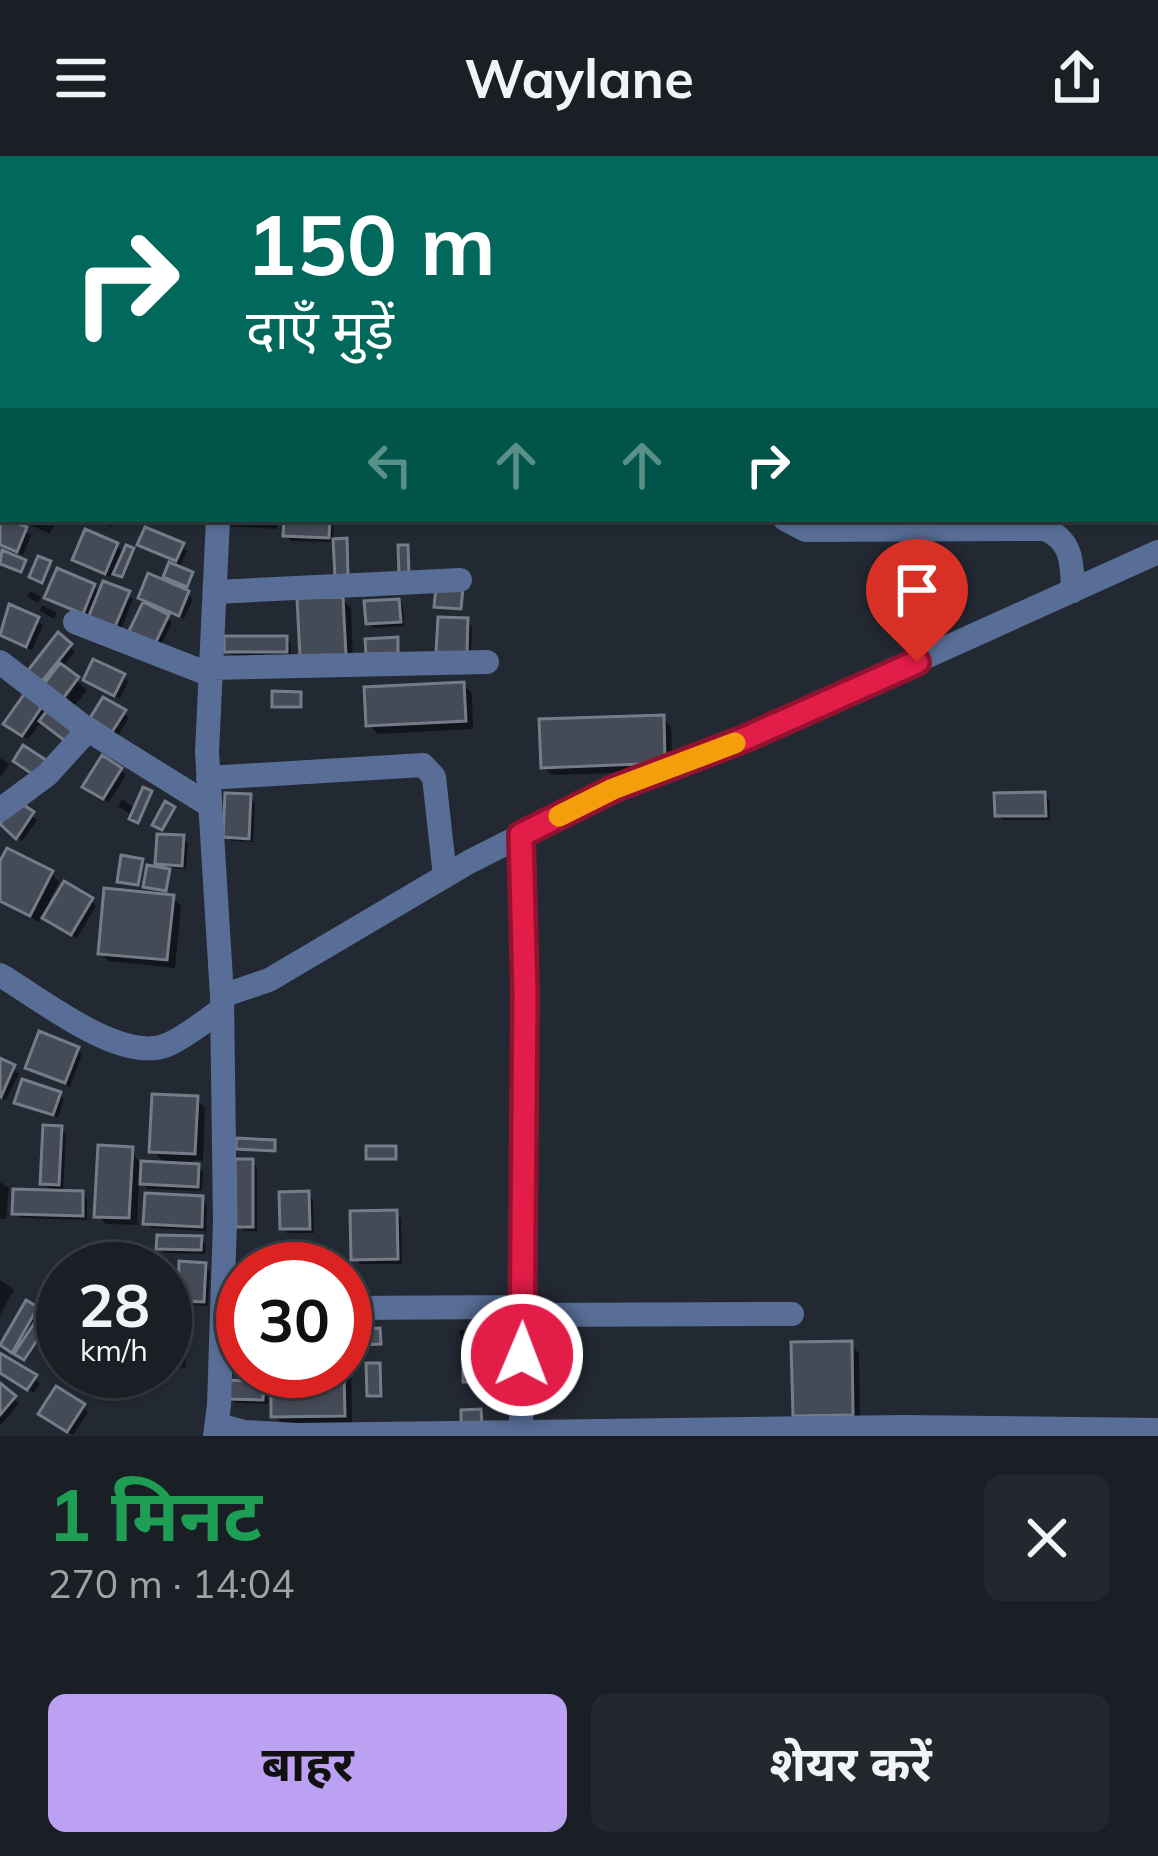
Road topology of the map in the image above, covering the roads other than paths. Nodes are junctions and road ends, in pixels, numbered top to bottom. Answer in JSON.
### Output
{"nodes":[{"id":1,"x":218,"y":522,"type":"edge"},
{"id":2,"x":790,"y":522,"type":"edge"},
{"id":3,"x":1158,"y":552,"type":"edge"},
{"id":4,"x":460,"y":580,"type":"dead end"},
{"id":5,"x":1073,"y":591,"type":"junction"},
{"id":6,"x":215,"y":592,"type":"junction"},
{"id":7,"x":75,"y":622,"type":"dead end"},
{"id":8,"x":0,"y":662,"type":"edge"},
{"id":9,"x":487,"y":662,"type":"dead end"},
{"id":10,"x":211,"y":672,"type":"junction"},
{"id":11,"x":88,"y":730,"type":"junction"},
{"id":12,"x":208,"y":778,"type":"junction"},
{"id":13,"x":209,"y":805,"type":"junction"},
{"id":14,"x":0,"y":811,"type":"edge"},
{"id":15,"x":521,"y":835,"type":"junction"},
{"id":16,"x":445,"y":876,"type":"junction"},
{"id":17,"x":0,"y":975,"type":"edge"},
{"id":18,"x":222,"y":1003,"type":"junction"},
{"id":19,"x":231,"y":1242,"type":"edge"},
{"id":20,"x":372,"y":1308,"type":"edge"},
{"id":21,"x":523,"y":1311,"type":"junction"},
{"id":22,"x":792,"y":1315,"type":"dead end"},
{"id":23,"x":221,"y":1398,"type":"edge"},
{"id":24,"x":1158,"y":1430,"type":"edge"},
{"id":25,"x":216,"y":1431,"type":"edge"},
{"id":26,"x":533,"y":1434,"type":"edge"}],
"edges":[{"from":1,"to":6,"type":"street"},
{"from":2,"to":5,"type":"street"},
{"from":3,"to":5,"type":"street"},
{"from":4,"to":6,"type":"street"},
{"from":5,"to":15,"type":"street"},
{"from":6,"to":10,"type":"street"},
{"from":7,"to":10,"type":"street"},
{"from":8,"to":11,"type":"street"},
{"from":9,"to":10,"type":"street"},
{"from":10,"to":12,"type":"street"},
{"from":11,"to":13,"type":"street"},
{"from":11,"to":14,"type":"street"},
{"from":12,"to":13,"type":"street"},
{"from":12,"to":16,"type":"street"},
{"from":13,"to":18,"type":"street"},
{"from":15,"to":16,"type":"street"},
{"from":15,"to":21,"type":"street"},
{"from":16,"to":18,"type":"street"},
{"from":17,"to":18,"type":"street"},
{"from":18,"to":19,"type":"street"},
{"from":20,"to":21,"type":"street"},
{"from":21,"to":22,"type":"street"},
{"from":21,"to":26,"type":"street"},
{"from":23,"to":25,"type":"street"},
{"from":24,"to":26,"type":"street"},
{"from":25,"to":26,"type":"street"}]}
